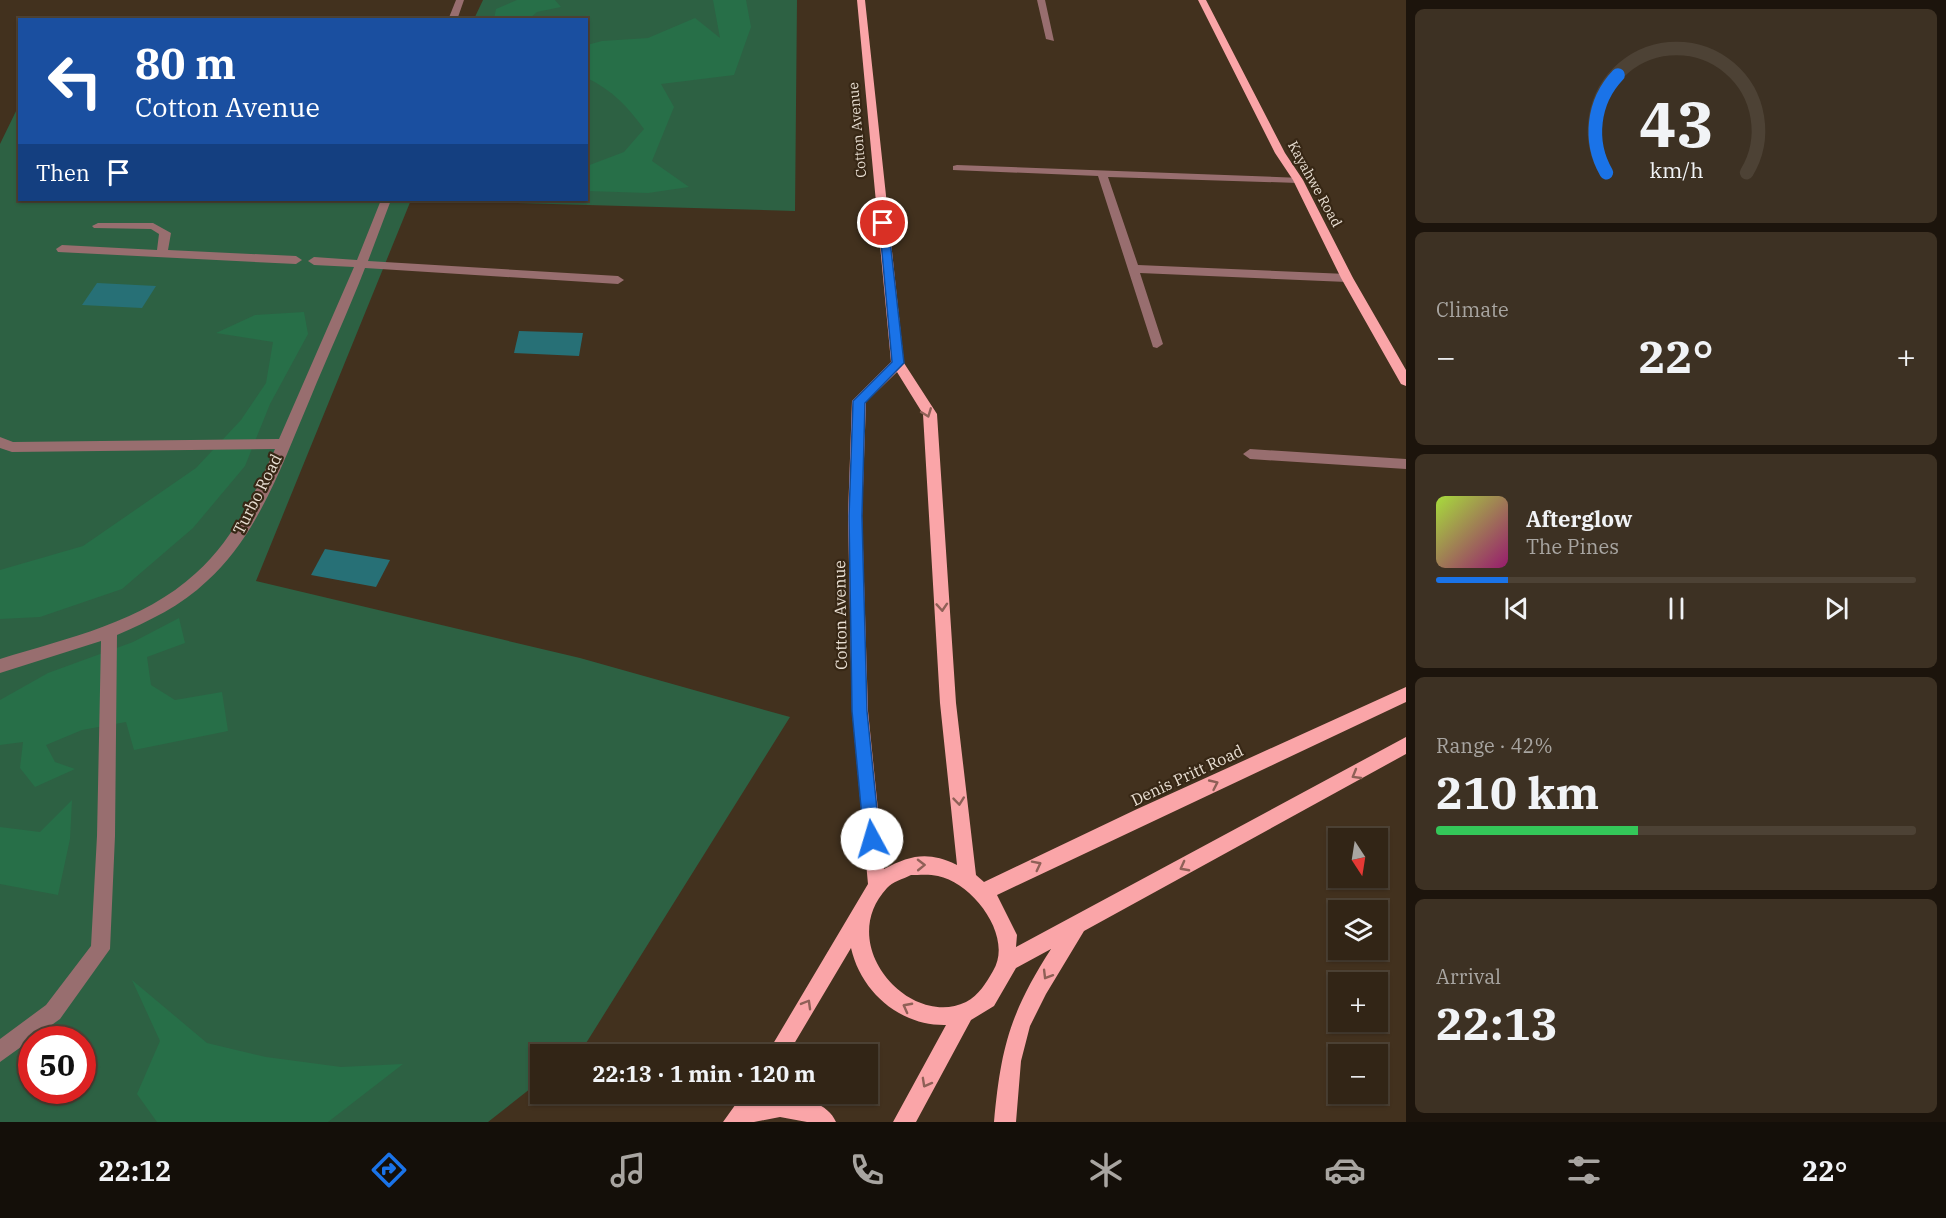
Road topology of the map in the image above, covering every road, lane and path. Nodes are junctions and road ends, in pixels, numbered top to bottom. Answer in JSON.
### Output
{"nodes":[{"id":1,"x":460,"y":0,"type":"edge"},
{"id":2,"x":861,"y":0,"type":"edge"},
{"id":3,"x":1041,"y":0,"type":"edge"},
{"id":4,"x":1202,"y":0,"type":"edge"},
{"id":5,"x":453,"y":18,"type":"edge"},
{"id":6,"x":1051,"y":39,"type":"dead end"},
{"id":7,"x":957,"y":168,"type":"dead end"},
{"id":8,"x":1102,"y":173,"type":"junction"},
{"id":9,"x":1298,"y":180,"type":"junction"},
{"id":10,"x":386,"y":201,"type":"edge"},
{"id":11,"x":98,"y":226,"type":"dead end"},
{"id":12,"x":62,"y":249,"type":"dead end"},
{"id":13,"x":162,"y":253,"type":"junction"},
{"id":14,"x":296,"y":260,"type":"dead end"},
{"id":15,"x":314,"y":261,"type":"dead end"},
{"id":16,"x":362,"y":264,"type":"junction"},
{"id":17,"x":1135,"y":269,"type":"junction"},
{"id":18,"x":1347,"y":278,"type":"junction"},
{"id":19,"x":618,"y":280,"type":"dead end"},
{"id":20,"x":1157,"y":344,"type":"dead end"},
{"id":21,"x":898,"y":363,"type":"junction"},
{"id":22,"x":1406,"y":381,"type":"edge"},
{"id":23,"x":283,"y":444,"type":"junction"},
{"id":24,"x":4,"y":448,"type":"edge"},
{"id":25,"x":1251,"y":454,"type":"dead end"},
{"id":26,"x":1406,"y":464,"type":"edge"},
{"id":27,"x":109,"y":631,"type":"junction"},
{"id":28,"x":0,"y":666,"type":"edge"},
{"id":29,"x":1406,"y":694,"type":"edge"},
{"id":30,"x":1406,"y":745,"type":"edge"},
{"id":31,"x":967,"y":877,"type":"junction"},
{"id":32,"x":876,"y":882,"type":"junction"},
{"id":33,"x":984,"y":892,"type":"junction"},
{"id":34,"x":859,"y":916,"type":"junction"},
{"id":35,"x":1077,"y":925,"type":"junction"},
{"id":36,"x":1008,"y":962,"type":"junction"},
{"id":37,"x":964,"y":1013,"type":"junction"},
{"id":38,"x":783,"y":1044,"type":"edge"},
{"id":39,"x":0,"y":1052,"type":"edge"},
{"id":40,"x":748,"y":1104,"type":"edge"},
{"id":41,"x":738,"y":1119,"type":"edge"},
{"id":42,"x":825,"y":1122,"type":"edge"},
{"id":43,"x":904,"y":1122,"type":"edge"},
{"id":44,"x":1005,"y":1122,"type":"edge"}],
"edges":[{"from":1,"to":5,"type":"street"},
{"from":2,"to":21,"type":"main road","name":"Cotton Avenue"},
{"from":3,"to":6,"type":"street"},
{"from":4,"to":9,"type":"main road","name":"Kayahwe Road"},
{"from":7,"to":8,"type":"street"},
{"from":8,"to":9,"type":"street"},
{"from":8,"to":17,"type":"street"},
{"from":9,"to":18,"type":"main road","name":"Kayahwe Road"},
{"from":10,"to":16,"type":"street","name":"Turbo Road"},
{"from":11,"to":13,"type":"street"},
{"from":12,"to":13,"type":"street"},
{"from":13,"to":14,"type":"street"},
{"from":15,"to":16,"type":"street"},
{"from":16,"to":19,"type":"street"},
{"from":16,"to":23,"type":"street","name":"Turbo Road"},
{"from":17,"to":18,"type":"street"},
{"from":17,"to":20,"type":"street"},
{"from":18,"to":22,"type":"main road","name":"Kayahwe Road"},
{"from":21,"to":31,"type":"main road","name":"Cotton Avenue","one_way":true},
{"from":21,"to":32,"type":"main road","name":"Cotton Avenue"},
{"from":23,"to":24,"type":"street"},
{"from":23,"to":27,"type":"street","name":"Turbo Road"},
{"from":25,"to":26,"type":"street"},
{"from":27,"to":28,"type":"street","name":"Turbo Road"},
{"from":27,"to":39,"type":"street"},
{"from":33,"to":29,"type":"main road","name":"Denis Pritt Road","one_way":true},
{"from":30,"to":35,"type":"main road","one_way":true},
{"from":32,"to":31,"type":"main road","one_way":true},
{"from":31,"to":33,"type":"main road"},
{"from":32,"to":34,"type":"main road"},
{"from":33,"to":36,"type":"main road"},
{"from":37,"to":34,"type":"main road","one_way":true},
{"from":38,"to":34,"type":"main road","one_way":true},
{"from":35,"to":36,"type":"main road"},
{"from":35,"to":44,"type":"main road","one_way":true},
{"from":36,"to":37,"type":"main road"},
{"from":37,"to":43,"type":"main road","one_way":true},
{"from":40,"to":41,"type":"main road"},
{"from":41,"to":42,"type":"main road"}]}
